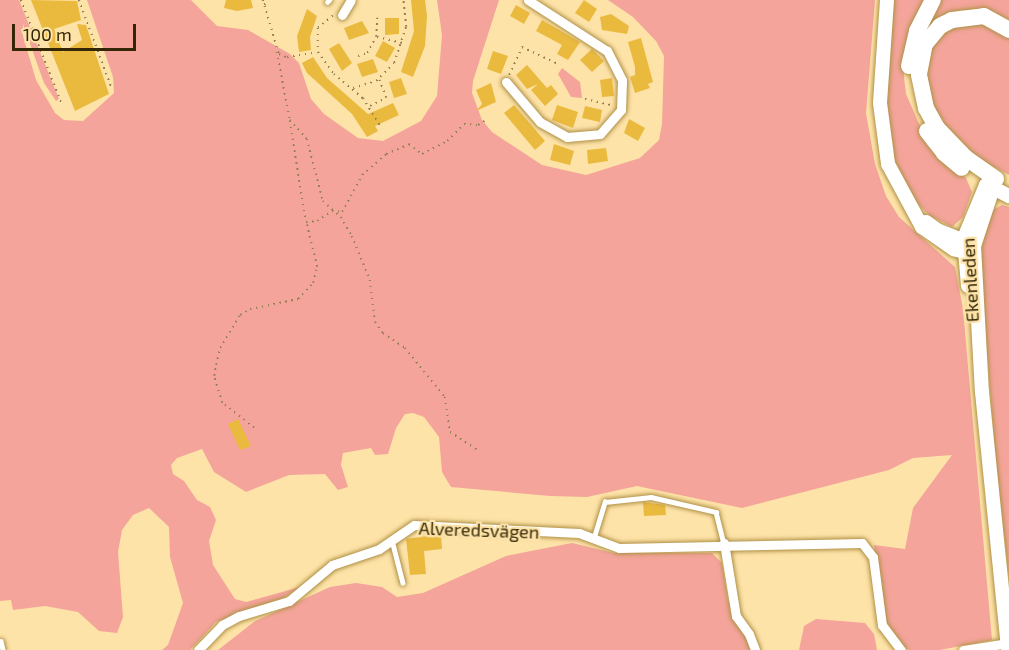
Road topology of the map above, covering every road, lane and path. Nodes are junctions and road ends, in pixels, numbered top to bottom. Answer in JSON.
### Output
{"nodes":[{"id":1,"x":21,"y":0,"type":"edge"},
{"id":2,"x":79,"y":0,"type":"edge"},
{"id":3,"x":263,"y":0,"type":"edge"},
{"id":4,"x":267,"y":0,"type":"edge"},
{"id":5,"x":351,"y":0,"type":"edge"},
{"id":6,"x":403,"y":0,"type":"edge"},
{"id":7,"x":528,"y":0,"type":"edge"},
{"id":8,"x":887,"y":0,"type":"edge"},
{"id":9,"x":933,"y":0,"type":"edge"},
{"id":10,"x":264,"y":6,"type":"junction"},
{"id":11,"x":342,"y":15,"type":"joint"},
{"id":12,"x":377,"y":18,"type":"dead end"},
{"id":13,"x":1009,"y":30,"type":"edge"},
{"id":14,"x":376,"y":37,"type":"junction"},
{"id":15,"x":403,"y":43,"type":"junction"},
{"id":16,"x":277,"y":52,"type":"junction"},
{"id":17,"x":318,"y":52,"type":"junction"},
{"id":18,"x":358,"y":56,"type":"dead end"},
{"id":19,"x":560,"y":65,"type":"dead end"},
{"id":20,"x":379,"y":79,"type":"junction"},
{"id":21,"x":507,"y":82,"type":"joint"},
{"id":22,"x":111,"y":86,"type":"dead end"},
{"id":23,"x":352,"y":88,"type":"junction"},
{"id":24,"x":585,"y":99,"type":"dead end"},
{"id":25,"x":62,"y":104,"type":"dead end"},
{"id":26,"x":369,"y":106,"type":"junction"},
{"id":27,"x":621,"y":108,"type":"junction"},
{"id":28,"x":290,"y":120,"type":"junction"},
{"id":29,"x":486,"y":120,"type":"dead end"},
{"id":30,"x":382,"y":129,"type":"dead end"},
{"id":31,"x":997,"y":185,"type":"edge"},
{"id":32,"x":1009,"y":196,"type":"edge"},
{"id":33,"x":332,"y":211,"type":"junction"},
{"id":34,"x":306,"y":222,"type":"junction"},
{"id":35,"x":967,"y":245,"type":"junction"},
{"id":36,"x":254,"y":428,"type":"dead end"},
{"id":37,"x":478,"y":450,"type":"dead end"},
{"id":38,"x":594,"y":537,"type":"junction"},
{"id":39,"x":392,"y":540,"type":"junction"},
{"id":40,"x":724,"y":543,"type":"junction"},
{"id":41,"x":403,"y":583,"type":"dead end"},
{"id":42,"x":1,"y":642,"type":"edge"},
{"id":43,"x":1008,"y":647,"type":"edge"},
{"id":44,"x":3,"y":650,"type":"edge"},
{"id":45,"x":198,"y":650,"type":"edge"},
{"id":46,"x":755,"y":650,"type":"edge"},
{"id":47,"x":901,"y":650,"type":"edge"},
{"id":48,"x":963,"y":650,"type":"edge"}],
"edges":[{"from":1,"to":25,"type":"path"},
{"from":2,"to":22,"type":"path"},
{"from":3,"to":10,"type":"path"},
{"from":4,"to":10,"type":"path"},
{"from":5,"to":11,"type":"street"},
{"from":6,"to":15,"type":"path"},
{"from":7,"to":27,"type":"street"},
{"from":8,"to":35,"type":"street"},
{"from":9,"to":31,"type":"highway"},
{"from":10,"to":16,"type":"path"},
{"from":11,"to":17,"type":"path"},
{"from":12,"to":14,"type":"path"},
{"from":13,"to":31,"type":"highway"},
{"from":14,"to":15,"type":"path"},
{"from":14,"to":18,"type":"path"},
{"from":15,"to":20,"type":"path"},
{"from":16,"to":17,"type":"path"},
{"from":16,"to":28,"type":"path"},
{"from":17,"to":23,"type":"path"},
{"from":19,"to":21,"type":"path"},
{"from":20,"to":23,"type":"path"},
{"from":20,"to":26,"type":"path"},
{"from":21,"to":27,"type":"street"},
{"from":23,"to":26,"type":"path"},
{"from":24,"to":27,"type":"path"},
{"from":26,"to":30,"type":"path"},
{"from":28,"to":33,"type":"path"},
{"from":28,"to":34,"type":"path"},
{"from":29,"to":33,"type":"path"},
{"from":31,"to":32,"type":"street"},
{"from":31,"to":35,"type":"street","name":"Ekenleden"},
{"from":33,"to":34,"type":"path"},
{"from":33,"to":37,"type":"path"},
{"from":34,"to":36,"type":"path"},
{"from":35,"to":43,"type":"street","name":"Ekenleden"},
{"from":38,"to":39,"type":"street","name":"Alveredsvägen"},
{"from":38,"to":40,"type":"street","name":"Alveredsvägen"},
{"from":38,"to":40,"type":"lane"},
{"from":39,"to":41,"type":"lane"},
{"from":39,"to":45,"type":"street","name":"Alveredsvägen"},
{"from":40,"to":46,"type":"street"},
{"from":40,"to":47,"type":"street","name":"Alveredsvägen"},
{"from":42,"to":44,"type":"lane"},
{"from":43,"to":48,"type":"street"}]}
